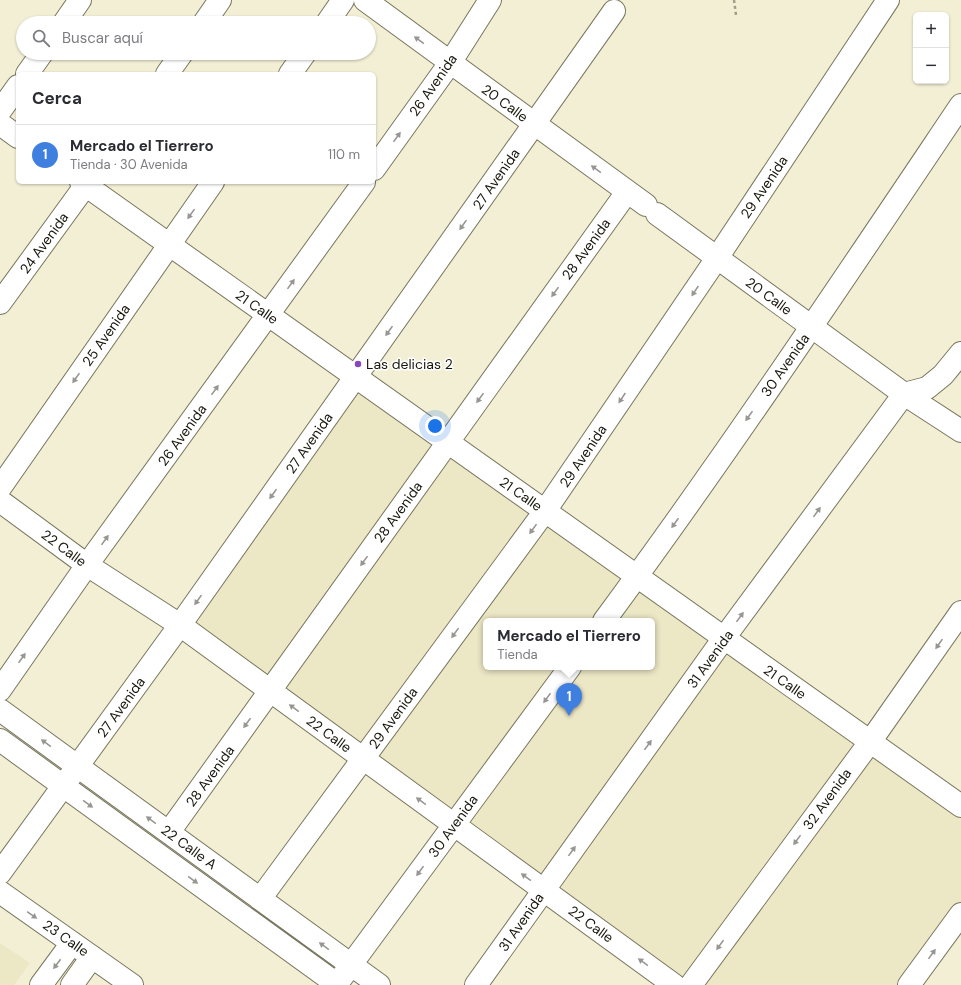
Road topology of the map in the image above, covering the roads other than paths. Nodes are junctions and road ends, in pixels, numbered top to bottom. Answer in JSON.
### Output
{"nodes":[{"id":1,"x":80,"y":0,"type":"edge"},
{"id":2,"x":220,"y":0,"type":"edge"},
{"id":3,"x":343,"y":0,"type":"edge"},
{"id":4,"x":364,"y":0,"type":"edge"},
{"id":5,"x":490,"y":0,"type":"edge"},
{"id":6,"x":888,"y":0,"type":"edge"},
{"id":7,"x":614,"y":11,"type":"dead end"},
{"id":8,"x":69,"y":16,"type":"edge"},
{"id":9,"x":209,"y":16,"type":"edge"},
{"id":10,"x":332,"y":16,"type":"edge"},
{"id":11,"x":37,"y":60,"type":"edge"},
{"id":12,"x":177,"y":60,"type":"edge"},
{"id":13,"x":300,"y":60,"type":"edge"},
{"id":14,"x":450,"y":63,"type":"junction"},
{"id":15,"x":28,"y":72,"type":"edge"},
{"id":16,"x":168,"y":72,"type":"edge"},
{"id":17,"x":291,"y":72,"type":"edge"},
{"id":18,"x":16,"y":89,"type":"edge"},
{"id":19,"x":961,"y":105,"type":"edge"},
{"id":20,"x":0,"y":111,"type":"edge"},
{"id":21,"x":0,"y":124,"type":"edge"},
{"id":22,"x":534,"y":124,"type":"junction"},
{"id":23,"x":16,"y":136,"type":"edge"},
{"id":24,"x":376,"y":166,"type":"edge"},
{"id":25,"x":84,"y":184,"type":"edge"},
{"id":26,"x":86,"y":184,"type":"edge"},
{"id":27,"x":212,"y":184,"type":"edge"},
{"id":28,"x":363,"y":184,"type":"edge"},
{"id":29,"x":627,"y":192,"type":"junction"},
{"id":30,"x":169,"y":244,"type":"junction"},
{"id":31,"x":716,"y":258,"type":"junction"},
{"id":32,"x":0,"y":303,"type":"edge"},
{"id":33,"x":269,"y":315,"type":"junction"},
{"id":34,"x":812,"y":327,"type":"junction"},
{"id":35,"x":961,"y":353,"type":"edge"},
{"id":36,"x":356,"y":377,"type":"junction"},
{"id":37,"x":904,"y":394,"type":"junction"},
{"id":38,"x":961,"y":431,"type":"edge"},
{"id":39,"x":448,"y":442,"type":"junction"},
{"id":40,"x":0,"y":488,"type":"edge"},
{"id":41,"x":0,"y":501,"type":"edge"},
{"id":42,"x":545,"y":511,"type":"junction"},
{"id":43,"x":87,"y":565,"type":"junction"},
{"id":44,"x":637,"y":576,"type":"junction"},
{"id":45,"x":961,"y":612,"type":"edge"},
{"id":46,"x":606,"y":618,"type":"edge"},
{"id":47,"x":180,"y":625,"type":"junction"},
{"id":48,"x":724,"y":638,"type":"junction"},
{"id":49,"x":568,"y":670,"type":"edge"},
{"id":50,"x":0,"y":690,"type":"edge"},
{"id":51,"x":270,"y":691,"type":"junction"},
{"id":52,"x":0,"y":710,"type":"edge"},
{"id":53,"x":0,"y":740,"type":"edge"},
{"id":54,"x":870,"y":742,"type":"junction"},
{"id":55,"x":363,"y":758,"type":"junction"},
{"id":56,"x":78,"y":767,"type":"junction"},
{"id":57,"x":64,"y":786,"type":"junction"},
{"id":58,"x":961,"y":806,"type":"edge"},
{"id":59,"x":454,"y":824,"type":"junction"},
{"id":60,"x":169,"y":832,"type":"junction"},
{"id":61,"x":0,"y":873,"type":"edge"},
{"id":62,"x":544,"y":890,"type":"junction"},
{"id":63,"x":0,"y":892,"type":"edge"},
{"id":64,"x":260,"y":899,"type":"junction"},
{"id":65,"x":961,"y":914,"type":"edge"},
{"id":66,"x":72,"y":943,"type":"junction"},
{"id":67,"x":92,"y":957,"type":"junction"},
{"id":68,"x":351,"y":965,"type":"junction"},
{"id":69,"x":41,"y":985,"type":"edge"},
{"id":70,"x":72,"y":985,"type":"edge"},
{"id":71,"x":132,"y":985,"type":"edge"},
{"id":72,"x":337,"y":985,"type":"edge"},
{"id":73,"x":379,"y":985,"type":"edge"},
{"id":74,"x":476,"y":985,"type":"edge"},
{"id":75,"x":674,"y":985,"type":"edge"},
{"id":76,"x":691,"y":985,"type":"edge"},
{"id":77,"x":909,"y":985,"type":"edge"}],
"edges":[{"from":1,"to":8,"type":"street"},
{"from":2,"to":9,"type":"street"},
{"from":3,"to":10,"type":"street"},
{"from":14,"to":4,"type":"street","name":"20 Calle","one_way":true},
{"from":5,"to":14,"type":"street","name":"26 Avenida"},
{"from":6,"to":31,"type":"street","name":"29 Avenida"},
{"from":7,"to":22,"type":"street","name":"27 Avenida"},
{"from":11,"to":15,"type":"street"},
{"from":12,"to":16,"type":"street"},
{"from":13,"to":17,"type":"street"},
{"from":14,"to":22,"type":"street","name":"20 Calle"},
{"from":24,"to":14,"type":"street","name":"26 Avenida","one_way":true},
{"from":18,"to":20,"type":"street"},
{"from":19,"to":34,"type":"street","name":"30 Avenida"},
{"from":21,"to":23,"type":"street"},
{"from":29,"to":22,"type":"street","name":"20 Calle","one_way":true},
{"from":22,"to":36,"type":"street","name":"27 Avenida","one_way":true},
{"from":25,"to":32,"type":"street","name":"24 Avenida"},
{"from":26,"to":30,"type":"street","name":"21 Calle"},
{"from":27,"to":30,"type":"street","name":"25 Avenida","one_way":true},
{"from":33,"to":28,"type":"street","name":"26 Avenida","one_way":true},
{"from":29,"to":31,"type":"street","name":"20 Calle"},
{"from":29,"to":39,"type":"street","name":"28 Avenida","one_way":true},
{"from":30,"to":33,"type":"street","name":"21 Calle"},
{"from":30,"to":40,"type":"street","name":"25 Avenida","one_way":true},
{"from":31,"to":34,"type":"street","name":"20 Calle"},
{"from":31,"to":42,"type":"street","name":"29 Avenida","one_way":true},
{"from":33,"to":36,"type":"street","name":"21 Calle"},
{"from":43,"to":33,"type":"street","name":"26 Avenida","one_way":true},
{"from":34,"to":37,"type":"street","name":"20 Calle"},
{"from":34,"to":44,"type":"street","name":"30 Avenida","one_way":true},
{"from":35,"to":37,"type":"street"},
{"from":36,"to":39,"type":"street","name":"21 Calle"},
{"from":36,"to":47,"type":"street","name":"27 Avenida","one_way":true},
{"from":37,"to":38,"type":"street","name":"20 Calle"},
{"from":48,"to":37,"type":"street","name":"31 Avenida","one_way":true},
{"from":39,"to":42,"type":"street","name":"21 Calle"},
{"from":39,"to":51,"type":"street","name":"28 Avenida","one_way":true},
{"from":41,"to":43,"type":"street","name":"22 Calle"},
{"from":42,"to":44,"type":"street","name":"21 Calle"},
{"from":42,"to":55,"type":"street","name":"29 Avenida","one_way":true},
{"from":43,"to":47,"type":"street","name":"22 Calle"},
{"from":50,"to":43,"type":"street","name":"26 Avenida","one_way":true},
{"from":44,"to":46,"type":"street","name":"30 Avenida"},
{"from":44,"to":48,"type":"street","name":"21 Calle"},
{"from":45,"to":54,"type":"street","name":"32 Avenida","one_way":true},
{"from":47,"to":51,"type":"street","name":"22 Calle"},
{"from":47,"to":56,"type":"street","name":"27 Avenida"},
{"from":48,"to":54,"type":"street","name":"21 Calle"},
{"from":62,"to":48,"type":"street","name":"31 Avenida","one_way":true},
{"from":49,"to":59,"type":"street","name":"30 Avenida","one_way":true},
{"from":55,"to":51,"type":"street","name":"22 Calle","one_way":true},
{"from":51,"to":60,"type":"street","name":"28 Avenida","one_way":true},
{"from":56,"to":52,"type":"street","name":"22 Calle A","one_way":true},
{"from":53,"to":57,"type":"street","name":"22 Calle A"},
{"from":54,"to":58,"type":"street","name":"21 Calle"},
{"from":54,"to":76,"type":"street","name":"32 Avenida","one_way":true},
{"from":59,"to":55,"type":"street","name":"22 Calle","one_way":true},
{"from":55,"to":64,"type":"street","name":"29 Avenida"},
{"from":56,"to":57,"type":"street","name":"27 Avenida"},
{"from":60,"to":56,"type":"street","name":"22 Calle A","one_way":true},
{"from":57,"to":61,"type":"street","name":"27 Avenida"},
{"from":57,"to":72,"type":"street","name":"22 Calle A","one_way":true},
{"from":62,"to":59,"type":"street","name":"22 Calle","one_way":true},
{"from":59,"to":68,"type":"street","name":"30 Avenida","one_way":true},
{"from":60,"to":64,"type":"street","name":"22 Calle A"},
{"from":62,"to":74,"type":"street","name":"31 Avenida"},
{"from":75,"to":62,"type":"street","name":"22 Calle","one_way":true},
{"from":63,"to":66,"type":"street","name":"23 Calle","one_way":true},
{"from":68,"to":64,"type":"street","name":"22 Calle A","one_way":true},
{"from":77,"to":65,"type":"street","one_way":true},
{"from":66,"to":67,"type":"street","name":"23 Calle"},
{"from":66,"to":69,"type":"street","one_way":true},
{"from":67,"to":70,"type":"street"},
{"from":67,"to":71,"type":"street","name":"23 Calle"},
{"from":68,"to":72,"type":"street","name":"30 Avenida"},
{"from":68,"to":73,"type":"street","name":"22 Calle A"}]}
